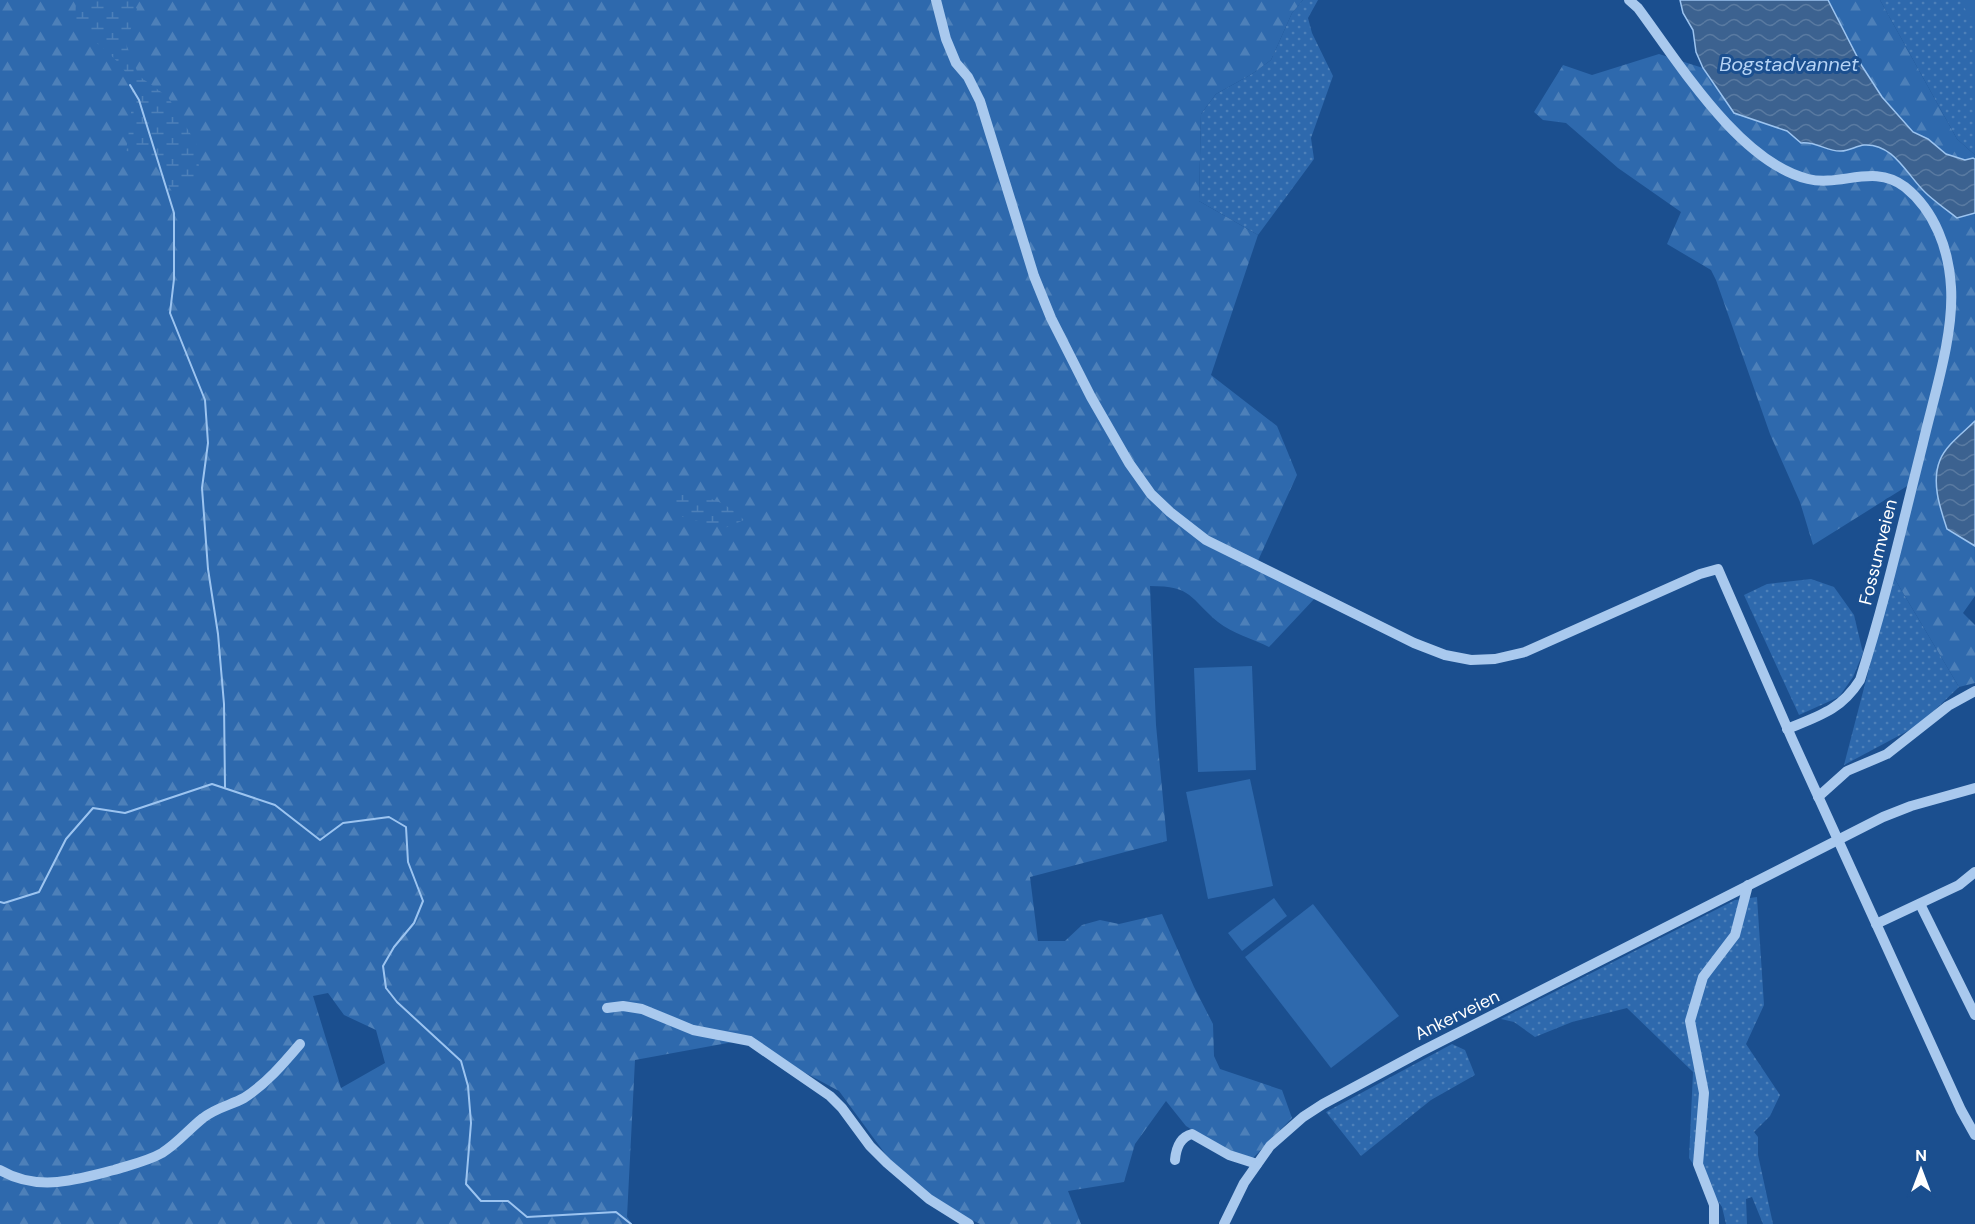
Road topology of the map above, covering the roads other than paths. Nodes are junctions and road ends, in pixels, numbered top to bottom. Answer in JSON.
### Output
{"nodes":[{"id":1,"x":936,"y":0,"type":"edge"},
{"id":2,"x":1629,"y":0,"type":"edge"},
{"id":3,"x":1974,"y":691,"type":"edge"},
{"id":4,"x":1787,"y":729,"type":"junction"},
{"id":5,"x":1975,"y":788,"type":"edge"},
{"id":6,"x":1818,"y":797,"type":"junction"},
{"id":7,"x":1838,"y":839,"type":"junction"},
{"id":8,"x":1975,"y":872,"type":"edge"},
{"id":9,"x":1748,"y":885,"type":"junction"},
{"id":10,"x":1920,"y":904,"type":"junction"},
{"id":11,"x":1876,"y":924,"type":"junction"},
{"id":12,"x":608,"y":1008,"type":"dead end"},
{"id":13,"x":1975,"y":1015,"type":"edge"},
{"id":14,"x":300,"y":1044,"type":"dead end"},
{"id":15,"x":1975,"y":1135,"type":"edge"},
{"id":16,"x":1175,"y":1160,"type":"dead end"},
{"id":17,"x":1257,"y":1164,"type":"junction"},
{"id":18,"x":0,"y":1170,"type":"edge"},
{"id":19,"x":969,"y":1224,"type":"edge"},
{"id":20,"x":1224,"y":1224,"type":"edge"},
{"id":21,"x":1714,"y":1224,"type":"edge"}],
"edges":[{"from":1,"to":4,"type":"street"},
{"from":2,"to":4,"type":"street","name":"Fossumveien"},
{"from":3,"to":6,"type":"street"},
{"from":4,"to":6,"type":"street"},
{"from":5,"to":7,"type":"street","name":"Ankerveien"},
{"from":6,"to":7,"type":"street"},
{"from":7,"to":9,"type":"street","name":"Ankerveien"},
{"from":7,"to":11,"type":"street"},
{"from":8,"to":10,"type":"street"},
{"from":9,"to":17,"type":"street","name":"Ankerveien"},
{"from":9,"to":21,"type":"street"},
{"from":10,"to":11,"type":"street"},
{"from":10,"to":13,"type":"street"},
{"from":11,"to":15,"type":"street"},
{"from":12,"to":19,"type":"street"},
{"from":14,"to":18,"type":"street"},
{"from":16,"to":17,"type":"street"},
{"from":17,"to":20,"type":"street","name":"Ankerveien"}]}
